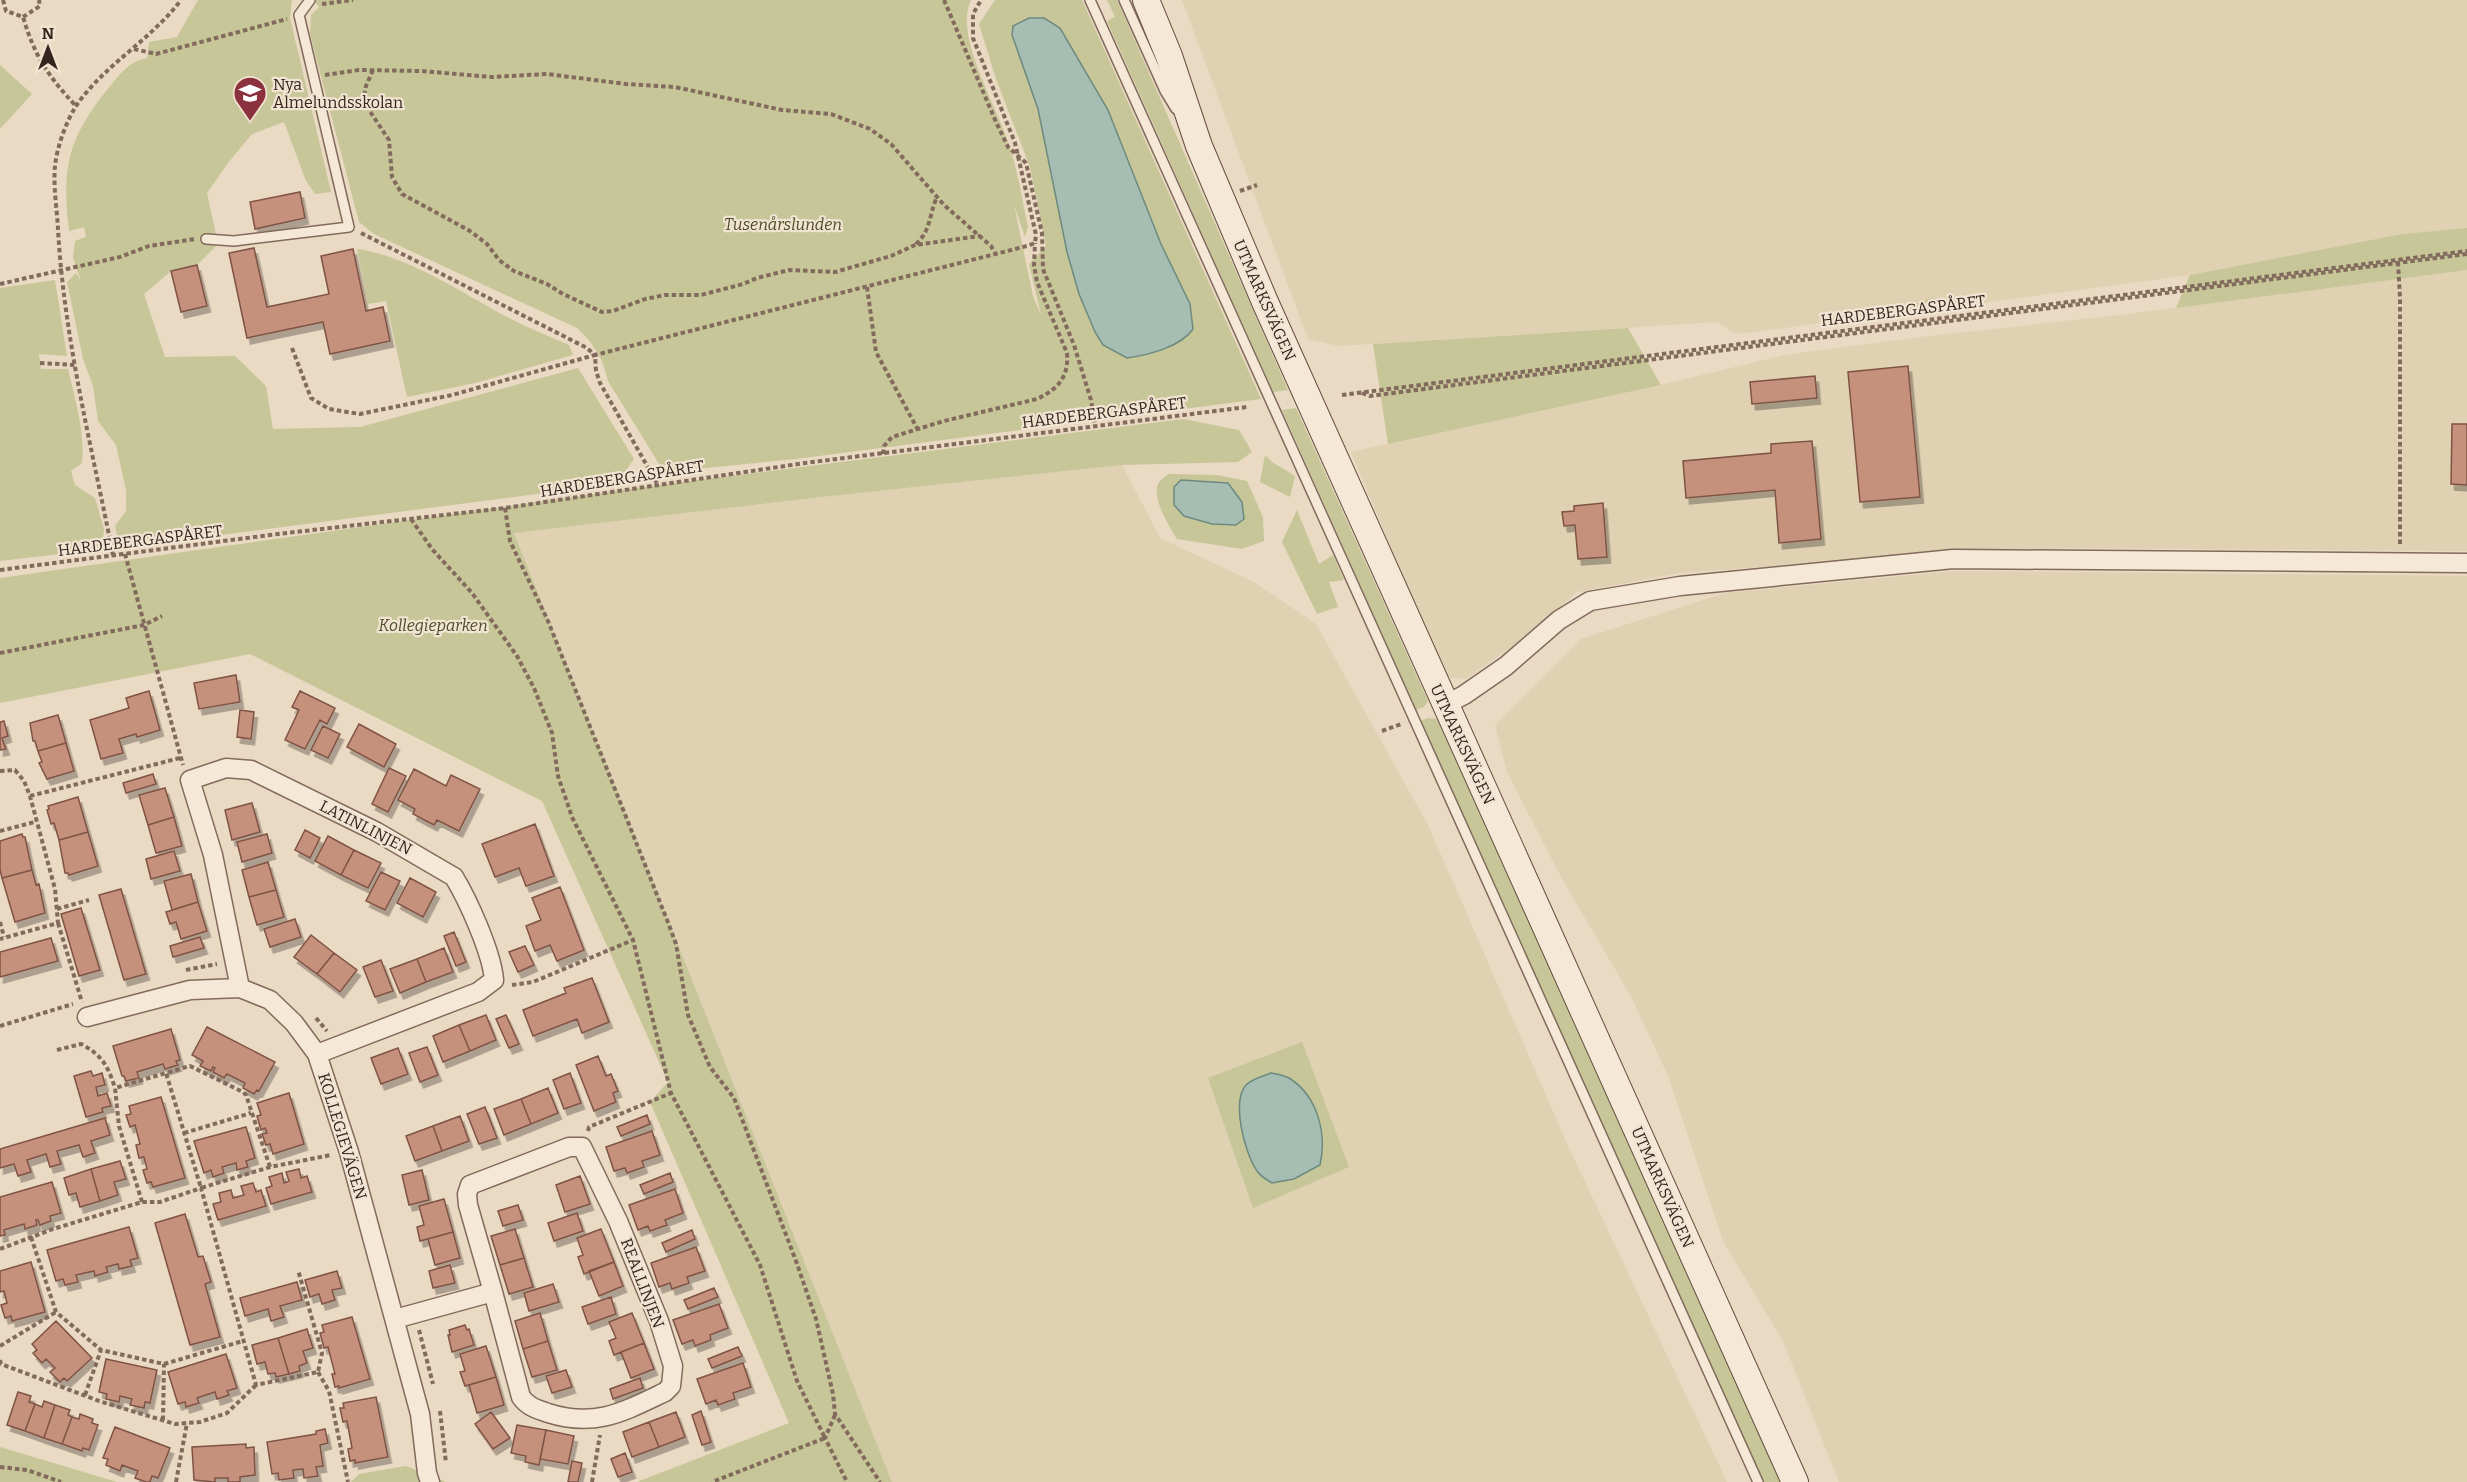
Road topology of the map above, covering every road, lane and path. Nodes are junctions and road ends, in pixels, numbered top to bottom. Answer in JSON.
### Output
{"nodes":[{"id":1,"x":3,"y":0,"type":"edge"},
{"id":2,"x":39,"y":0,"type":"edge"},
{"id":3,"x":181,"y":0,"type":"edge"},
{"id":4,"x":353,"y":0,"type":"edge"},
{"id":5,"x":944,"y":0,"type":"edge"},
{"id":6,"x":981,"y":0,"type":"edge"},
{"id":7,"x":1090,"y":0,"type":"edge"},
{"id":8,"x":1124,"y":0,"type":"edge"},
{"id":9,"x":1146,"y":0,"type":"edge"},
{"id":10,"x":309,"y":1,"type":"edge"},
{"id":11,"x":299,"y":15,"type":"junction"},
{"id":12,"x":23,"y":17,"type":"junction"},
{"id":13,"x":134,"y":49,"type":"junction"},
{"id":14,"x":373,"y":70,"type":"junction"},
{"id":15,"x":313,"y":79,"type":"junction"},
{"id":16,"x":76,"y":106,"type":"junction"},
{"id":17,"x":1199,"y":146,"type":"junction"},
{"id":18,"x":1020,"y":157,"type":"junction"},
{"id":19,"x":937,"y":197,"type":"junction"},
{"id":20,"x":349,"y":227,"type":"junction"},
{"id":21,"x":980,"y":236,"type":"junction"},
{"id":22,"x":206,"y":239,"type":"joint"},
{"id":23,"x":1035,"y":243,"type":"junction"},
{"id":24,"x":915,"y":245,"type":"junction"},
{"id":25,"x":2467,"y":252,"type":"edge"},
{"id":26,"x":996,"y":255,"type":"junction"},
{"id":27,"x":2398,"y":261,"type":"junction"},
{"id":28,"x":61,"y":271,"type":"junction"},
{"id":29,"x":0,"y":284,"type":"edge"},
{"id":30,"x":867,"y":287,"type":"junction"},
{"id":31,"x":292,"y":348,"type":"dead end"},
{"id":32,"x":595,"y":355,"type":"junction"},
{"id":33,"x":40,"y":363,"type":"dead end"},
{"id":34,"x":75,"y":365,"type":"junction"},
{"id":35,"x":1342,"y":395,"type":"dead end"},
{"id":36,"x":1247,"y":407,"type":"dead end"},
{"id":37,"x":1095,"y":425,"type":"junction"},
{"id":38,"x":918,"y":430,"type":"junction"},
{"id":39,"x":883,"y":454,"type":"junction"},
{"id":40,"x":658,"y":485,"type":"junction"},
{"id":41,"x":505,"y":508,"type":"junction"},
{"id":42,"x":411,"y":519,"type":"junction"},
{"id":43,"x":125,"y":554,"type":"junction"},
{"id":44,"x":113,"y":555,"type":"junction"},
{"id":45,"x":2399,"y":561,"type":"junction"},
{"id":46,"x":2467,"y":562,"type":"edge"},
{"id":47,"x":0,"y":570,"type":"edge"},
{"id":48,"x":162,"y":616,"type":"dead end"},
{"id":49,"x":144,"y":625,"type":"junction"},
{"id":50,"x":0,"y":653,"type":"edge"},
{"id":51,"x":1445,"y":705,"type":"junction"},
{"id":52,"x":180,"y":759,"type":"junction"},
{"id":53,"x":0,"y":771,"type":"edge"},
{"id":54,"x":190,"y":780,"type":"junction"},
{"id":55,"x":30,"y":796,"type":"junction"},
{"id":56,"x":36,"y":822,"type":"junction"},
{"id":57,"x":0,"y":831,"type":"edge"},
{"id":58,"x":89,"y":900,"type":"dead end"},
{"id":59,"x":57,"y":909,"type":"junction"},
{"id":60,"x":0,"y":922,"type":"edge"},
{"id":61,"x":58,"y":923,"type":"junction"},
{"id":62,"x":2,"y":938,"type":"edge"},
{"id":63,"x":633,"y":940,"type":"junction"},
{"id":64,"x":235,"y":966,"type":"junction"},
{"id":65,"x":179,"y":972,"type":"dead end"},
{"id":66,"x":494,"y":980,"type":"junction"},
{"id":67,"x":240,"y":988,"type":"junction"},
{"id":68,"x":85,"y":1009,"type":"junction"},
{"id":69,"x":312,"y":1015,"type":"dead end"},
{"id":70,"x":0,"y":1026,"type":"edge"},
{"id":71,"x":335,"y":1047,"type":"junction"},
{"id":72,"x":57,"y":1050,"type":"dead end"},
{"id":73,"x":317,"y":1054,"type":"junction"},
{"id":74,"x":166,"y":1073,"type":"junction"},
{"id":75,"x":115,"y":1088,"type":"junction"},
{"id":76,"x":671,"y":1093,"type":"junction"},
{"id":77,"x":251,"y":1113,"type":"junction"},
{"id":78,"x":184,"y":1132,"type":"junction"},
{"id":79,"x":582,"y":1147,"type":"junction"},
{"id":80,"x":350,"y":1152,"type":"junction"},
{"id":81,"x":270,"y":1167,"type":"junction"},
{"id":82,"x":201,"y":1188,"type":"junction"},
{"id":83,"x":142,"y":1202,"type":"junction"},
{"id":84,"x":31,"y":1237,"type":"junction"},
{"id":85,"x":0,"y":1249,"type":"edge"},
{"id":86,"x":298,"y":1270,"type":"dead end"},
{"id":87,"x":493,"y":1292,"type":"junction"},
{"id":88,"x":56,"y":1312,"type":"junction"},
{"id":89,"x":415,"y":1314,"type":"junction"},
{"id":90,"x":395,"y":1319,"type":"junction"},
{"id":91,"x":243,"y":1341,"type":"junction"},
{"id":92,"x":0,"y":1346,"type":"edge"},
{"id":93,"x":101,"y":1350,"type":"junction"},
{"id":94,"x":1,"y":1362,"type":"edge"},
{"id":95,"x":164,"y":1364,"type":"junction"},
{"id":96,"x":0,"y":1371,"type":"edge"},
{"id":97,"x":318,"y":1372,"type":"junction"},
{"id":98,"x":256,"y":1385,"type":"junction"},
{"id":99,"x":435,"y":1389,"type":"dead end"},
{"id":100,"x":85,"y":1395,"type":"junction"},
{"id":101,"x":439,"y":1408,"type":"dead end"},
{"id":102,"x":835,"y":1414,"type":"junction"},
{"id":103,"x":603,"y":1419,"type":"junction"},
{"id":104,"x":163,"y":1420,"type":"junction"},
{"id":105,"x":187,"y":1423,"type":"junction"},
{"id":106,"x":825,"y":1438,"type":"junction"},
{"id":107,"x":0,"y":1467,"type":"edge"},
{"id":108,"x":446,"y":1472,"type":"dead end"},
{"id":109,"x":426,"y":1479,"type":"edge"},
{"id":110,"x":61,"y":1482,"type":"edge"},
{"id":111,"x":176,"y":1482,"type":"edge"},
{"id":112,"x":348,"y":1482,"type":"edge"},
{"id":113,"x":592,"y":1482,"type":"edge"},
{"id":114,"x":712,"y":1482,"type":"edge"},
{"id":115,"x":847,"y":1482,"type":"edge"},
{"id":116,"x":880,"y":1482,"type":"edge"},
{"id":117,"x":1758,"y":1482,"type":"edge"},
{"id":118,"x":1796,"y":1482,"type":"edge"}],
"edges":[{"from":1,"to":12,"type":"path"},
{"from":2,"to":12,"type":"path"},
{"from":3,"to":13,"type":"path"},
{"from":4,"to":10,"type":"path"},
{"from":5,"to":18,"type":"path"},
{"from":6,"to":18,"type":"path"},
{"from":7,"to":117,"type":"lane"},
{"from":8,"to":17,"type":"lane"},
{"from":9,"to":17,"type":"main road","name":"UTMARKSVÄGEN"},
{"from":10,"to":11,"type":"lane"},
{"from":11,"to":13,"type":"path"},
{"from":11,"to":15,"type":"lane"},
{"from":12,"to":16,"type":"path"},
{"from":13,"to":16,"type":"path"},
{"from":14,"to":15,"type":"path"},
{"from":14,"to":19,"type":"path"},
{"from":14,"to":24,"type":"path"},
{"from":15,"to":20,"type":"lane"},
{"from":16,"to":28,"type":"path"},
{"from":17,"to":51,"type":"main road","name":"UTMARKSVÄGEN"},
{"from":18,"to":23,"type":"path"},
{"from":18,"to":37,"type":"path"},
{"from":19,"to":21,"type":"path"},
{"from":19,"to":24,"type":"path"},
{"from":20,"to":22,"type":"lane"},
{"from":20,"to":32,"type":"path"},
{"from":21,"to":24,"type":"path"},
{"from":21,"to":26,"type":"path"},
{"from":22,"to":28,"type":"path"},
{"from":23,"to":26,"type":"path"},
{"from":23,"to":38,"type":"path"},
{"from":25,"to":27,"type":"path","name":"HARDEBERGASPÅRET"},
{"from":26,"to":30,"type":"path"},
{"from":27,"to":35,"type":"path","name":"HARDEBERGASPÅRET"},
{"from":27,"to":45,"type":"path"},
{"from":28,"to":29,"type":"path"},
{"from":28,"to":34,"type":"path"},
{"from":30,"to":32,"type":"path"},
{"from":30,"to":38,"type":"path"},
{"from":31,"to":32,"type":"path"},
{"from":32,"to":40,"type":"path"},
{"from":33,"to":34,"type":"path"},
{"from":34,"to":44,"type":"path"},
{"from":36,"to":37,"type":"path","name":"HARDEBERGASPÅRET"},
{"from":37,"to":39,"type":"path","name":"HARDEBERGASPÅRET"},
{"from":38,"to":39,"type":"path"},
{"from":39,"to":40,"type":"path","name":"HARDEBERGASPÅRET"},
{"from":40,"to":41,"type":"path","name":"HARDEBERGASPÅRET"},
{"from":41,"to":42,"type":"path","name":"HARDEBERGASPÅRET"},
{"from":41,"to":102,"type":"path"},
{"from":42,"to":43,"type":"path","name":"HARDEBERGASPÅRET"},
{"from":42,"to":63,"type":"path"},
{"from":43,"to":44,"type":"path","name":"HARDEBERGASPÅRET"},
{"from":43,"to":49,"type":"path"},
{"from":44,"to":47,"type":"path","name":"HARDEBERGASPÅRET"},
{"from":45,"to":46,"type":"street"},
{"from":45,"to":51,"type":"street"},
{"from":48,"to":49,"type":"path"},
{"from":49,"to":50,"type":"path"},
{"from":49,"to":52,"type":"path"},
{"from":51,"to":118,"type":"main road","name":"UTMARKSVÄGEN"},
{"from":52,"to":54,"type":"path"},
{"from":52,"to":55,"type":"path"},
{"from":53,"to":55,"type":"path"},
{"from":54,"to":64,"type":"street"},
{"from":54,"to":66,"type":"street","name":"LATINLINJEN"},
{"from":55,"to":56,"type":"path"},
{"from":56,"to":57,"type":"path"},
{"from":56,"to":59,"type":"path"},
{"from":58,"to":59,"type":"path"},
{"from":59,"to":61,"type":"path"},
{"from":60,"to":62,"type":"path"},
{"from":61,"to":62,"type":"path"},
{"from":61,"to":68,"type":"path"},
{"from":63,"to":66,"type":"path"},
{"from":63,"to":76,"type":"path"},
{"from":64,"to":65,"type":"path"},
{"from":64,"to":67,"type":"street"},
{"from":66,"to":71,"type":"street"},
{"from":67,"to":68,"type":"street","name":"KOLLEGIEVÄGEN"},
{"from":67,"to":73,"type":"street","name":"KOLLEGIEVÄGEN"},
{"from":68,"to":70,"type":"path"},
{"from":69,"to":71,"type":"path"},
{"from":71,"to":73,"type":"street"},
{"from":72,"to":75,"type":"path"},
{"from":73,"to":80,"type":"street","name":"KOLLEGIEVÄGEN"},
{"from":74,"to":75,"type":"path"},
{"from":74,"to":77,"type":"path"},
{"from":74,"to":78,"type":"path"},
{"from":75,"to":83,"type":"path"},
{"from":76,"to":79,"type":"path"},
{"from":76,"to":106,"type":"path"},
{"from":77,"to":78,"type":"path"},
{"from":77,"to":81,"type":"path"},
{"from":78,"to":82,"type":"path"},
{"from":79,"to":87,"type":"street","name":"REALLINJEN"},
{"from":79,"to":103,"type":"street","name":"REALLINJEN"},
{"from":80,"to":81,"type":"path"},
{"from":80,"to":90,"type":"street","name":"KOLLEGIEVÄGEN"},
{"from":81,"to":82,"type":"path"},
{"from":82,"to":83,"type":"path"},
{"from":82,"to":91,"type":"path"},
{"from":83,"to":84,"type":"path"},
{"from":84,"to":85,"type":"path"},
{"from":84,"to":88,"type":"path"},
{"from":86,"to":97,"type":"path"},
{"from":87,"to":89,"type":"street"},
{"from":87,"to":103,"type":"street","name":"REALLINJEN"},
{"from":88,"to":92,"type":"path"},
{"from":88,"to":93,"type":"path"},
{"from":89,"to":90,"type":"street"},
{"from":89,"to":99,"type":"path"},
{"from":90,"to":109,"type":"street","name":"KOLLEGIEVÄGEN"},
{"from":91,"to":95,"type":"path"},
{"from":91,"to":98,"type":"path"},
{"from":93,"to":95,"type":"path"},
{"from":93,"to":100,"type":"path"},
{"from":94,"to":96,"type":"path"},
{"from":94,"to":100,"type":"path"},
{"from":95,"to":104,"type":"path"},
{"from":97,"to":98,"type":"path"},
{"from":97,"to":112,"type":"path"},
{"from":98,"to":105,"type":"path"},
{"from":100,"to":104,"type":"path"},
{"from":101,"to":108,"type":"path"},
{"from":102,"to":106,"type":"path"},
{"from":102,"to":116,"type":"path"},
{"from":103,"to":113,"type":"path"},
{"from":104,"to":105,"type":"path"},
{"from":105,"to":111,"type":"path"},
{"from":106,"to":114,"type":"path"},
{"from":106,"to":115,"type":"path"},
{"from":107,"to":110,"type":"path"}]}
